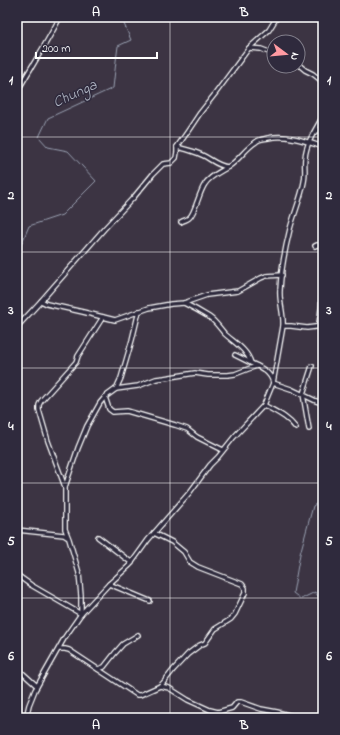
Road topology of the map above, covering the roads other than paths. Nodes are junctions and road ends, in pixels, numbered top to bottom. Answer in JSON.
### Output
{"nodes":[{"id":1,"x":60,"y":17,"type":"edge"},
{"id":2,"x":277,"y":17,"type":"edge"},
{"id":3,"x":249,"y":48,"type":"junction"},
{"id":4,"x":266,"y":51,"type":"edge"},
{"id":5,"x":306,"y":70,"type":"edge"},
{"id":6,"x":323,"y":82,"type":"edge"},
{"id":7,"x":17,"y":92,"type":"edge"},
{"id":8,"x":323,"y":116,"type":"edge"},
{"id":9,"x":323,"y":127,"type":"edge"},
{"id":10,"x":314,"y":132,"type":"junction"},
{"id":11,"x":309,"y":142,"type":"junction"},
{"id":12,"x":177,"y":147,"type":"junction"},
{"id":13,"x":323,"y":147,"type":"edge"},
{"id":14,"x":228,"y":167,"type":"junction"},
{"id":15,"x":181,"y":222,"type":"dead end"},
{"id":16,"x":323,"y":245,"type":"edge"},
{"id":17,"x":315,"y":246,"type":"dead end"},
{"id":18,"x":282,"y":275,"type":"junction"},
{"id":19,"x":323,"y":284,"type":"edge"},
{"id":20,"x":41,"y":301,"type":"junction"},
{"id":21,"x":184,"y":303,"type":"junction"},
{"id":22,"x":139,"y":311,"type":"junction"},
{"id":23,"x":103,"y":317,"type":"junction"},
{"id":24,"x":283,"y":326,"type":"junction"},
{"id":25,"x":323,"y":326,"type":"edge"},
{"id":26,"x":17,"y":327,"type":"edge"},
{"id":27,"x":318,"y":327,"type":"junction"},
{"id":28,"x":235,"y":355,"type":"dead end"},
{"id":29,"x":251,"y":363,"type":"junction"},
{"id":30,"x":258,"y":366,"type":"junction"},
{"id":31,"x":312,"y":366,"type":"dead end"},
{"id":32,"x":273,"y":383,"type":"junction"},
{"id":33,"x":116,"y":389,"type":"junction"},
{"id":34,"x":302,"y":394,"type":"junction"},
{"id":35,"x":105,"y":397,"type":"junction"},
{"id":36,"x":323,"y":403,"type":"edge"},
{"id":37,"x":264,"y":405,"type":"junction"},
{"id":38,"x":296,"y":428,"type":"dead end"},
{"id":39,"x":309,"y":429,"type":"dead end"},
{"id":40,"x":223,"y":450,"type":"junction"},
{"id":41,"x":65,"y":487,"type":"junction"},
{"id":42,"x":17,"y":530,"type":"edge"},
{"id":43,"x":154,"y":533,"type":"junction"},
{"id":44,"x":68,"y":537,"type":"junction"},
{"id":45,"x":98,"y":537,"type":"dead end"},
{"id":46,"x":132,"y":563,"type":"junction"},
{"id":47,"x":17,"y":575,"type":"edge"},
{"id":48,"x":110,"y":584,"type":"junction"},
{"id":49,"x":150,"y":601,"type":"dead end"},
{"id":50,"x":81,"y":614,"type":"junction"},
{"id":51,"x":138,"y":635,"type":"dead end"},
{"id":52,"x":59,"y":649,"type":"junction"},
{"id":53,"x":17,"y":668,"type":"edge"},
{"id":54,"x":98,"y":669,"type":"junction"},
{"id":55,"x":37,"y":686,"type":"junction"},
{"id":56,"x":160,"y":686,"type":"junction"},
{"id":57,"x":26,"y":718,"type":"edge"},
{"id":58,"x":299,"y":718,"type":"edge"}],
"edges":[{"from":1,"to":7,"type":"street"},
{"from":2,"to":3,"type":"street"},
{"from":3,"to":4,"type":"street"},
{"from":3,"to":12,"type":"street"},
{"from":5,"to":6,"type":"street"},
{"from":8,"to":10,"type":"street"},
{"from":9,"to":10,"type":"street"},
{"from":10,"to":11,"type":"street"},
{"from":11,"to":13,"type":"street"},
{"from":11,"to":14,"type":"street"},
{"from":11,"to":18,"type":"street"},
{"from":12,"to":14,"type":"street"},
{"from":12,"to":20,"type":"street"},
{"from":14,"to":15,"type":"street"},
{"from":16,"to":17,"type":"street"},
{"from":18,"to":21,"type":"street"},
{"from":18,"to":24,"type":"street"},
{"from":19,"to":27,"type":"street"},
{"from":20,"to":23,"type":"street"},
{"from":20,"to":26,"type":"street"},
{"from":21,"to":22,"type":"street"},
{"from":21,"to":29,"type":"street"},
{"from":22,"to":23,"type":"street"},
{"from":22,"to":33,"type":"street"},
{"from":23,"to":41,"type":"street"},
{"from":24,"to":27,"type":"street"},
{"from":24,"to":32,"type":"street"},
{"from":25,"to":27,"type":"street"},
{"from":28,"to":29,"type":"street"},
{"from":29,"to":30,"type":"street"},
{"from":30,"to":32,"type":"street"},
{"from":30,"to":33,"type":"street"},
{"from":31,"to":34,"type":"street"},
{"from":32,"to":34,"type":"street"},
{"from":32,"to":37,"type":"street"},
{"from":33,"to":35,"type":"street"},
{"from":34,"to":36,"type":"street"},
{"from":34,"to":39,"type":"street"},
{"from":35,"to":40,"type":"street"},
{"from":35,"to":41,"type":"street"},
{"from":37,"to":38,"type":"street"},
{"from":37,"to":40,"type":"street"},
{"from":40,"to":43,"type":"street"},
{"from":41,"to":44,"type":"street"},
{"from":42,"to":44,"type":"street"},
{"from":43,"to":46,"type":"street"},
{"from":43,"to":56,"type":"street"},
{"from":44,"to":50,"type":"street"},
{"from":45,"to":46,"type":"street"},
{"from":46,"to":48,"type":"street"},
{"from":47,"to":50,"type":"street"},
{"from":48,"to":49,"type":"street"},
{"from":48,"to":50,"type":"street"},
{"from":50,"to":52,"type":"street"},
{"from":51,"to":54,"type":"street"},
{"from":52,"to":54,"type":"street"},
{"from":52,"to":55,"type":"street"},
{"from":53,"to":55,"type":"street"},
{"from":54,"to":56,"type":"street"},
{"from":55,"to":57,"type":"street"},
{"from":56,"to":58,"type":"street"}]}
